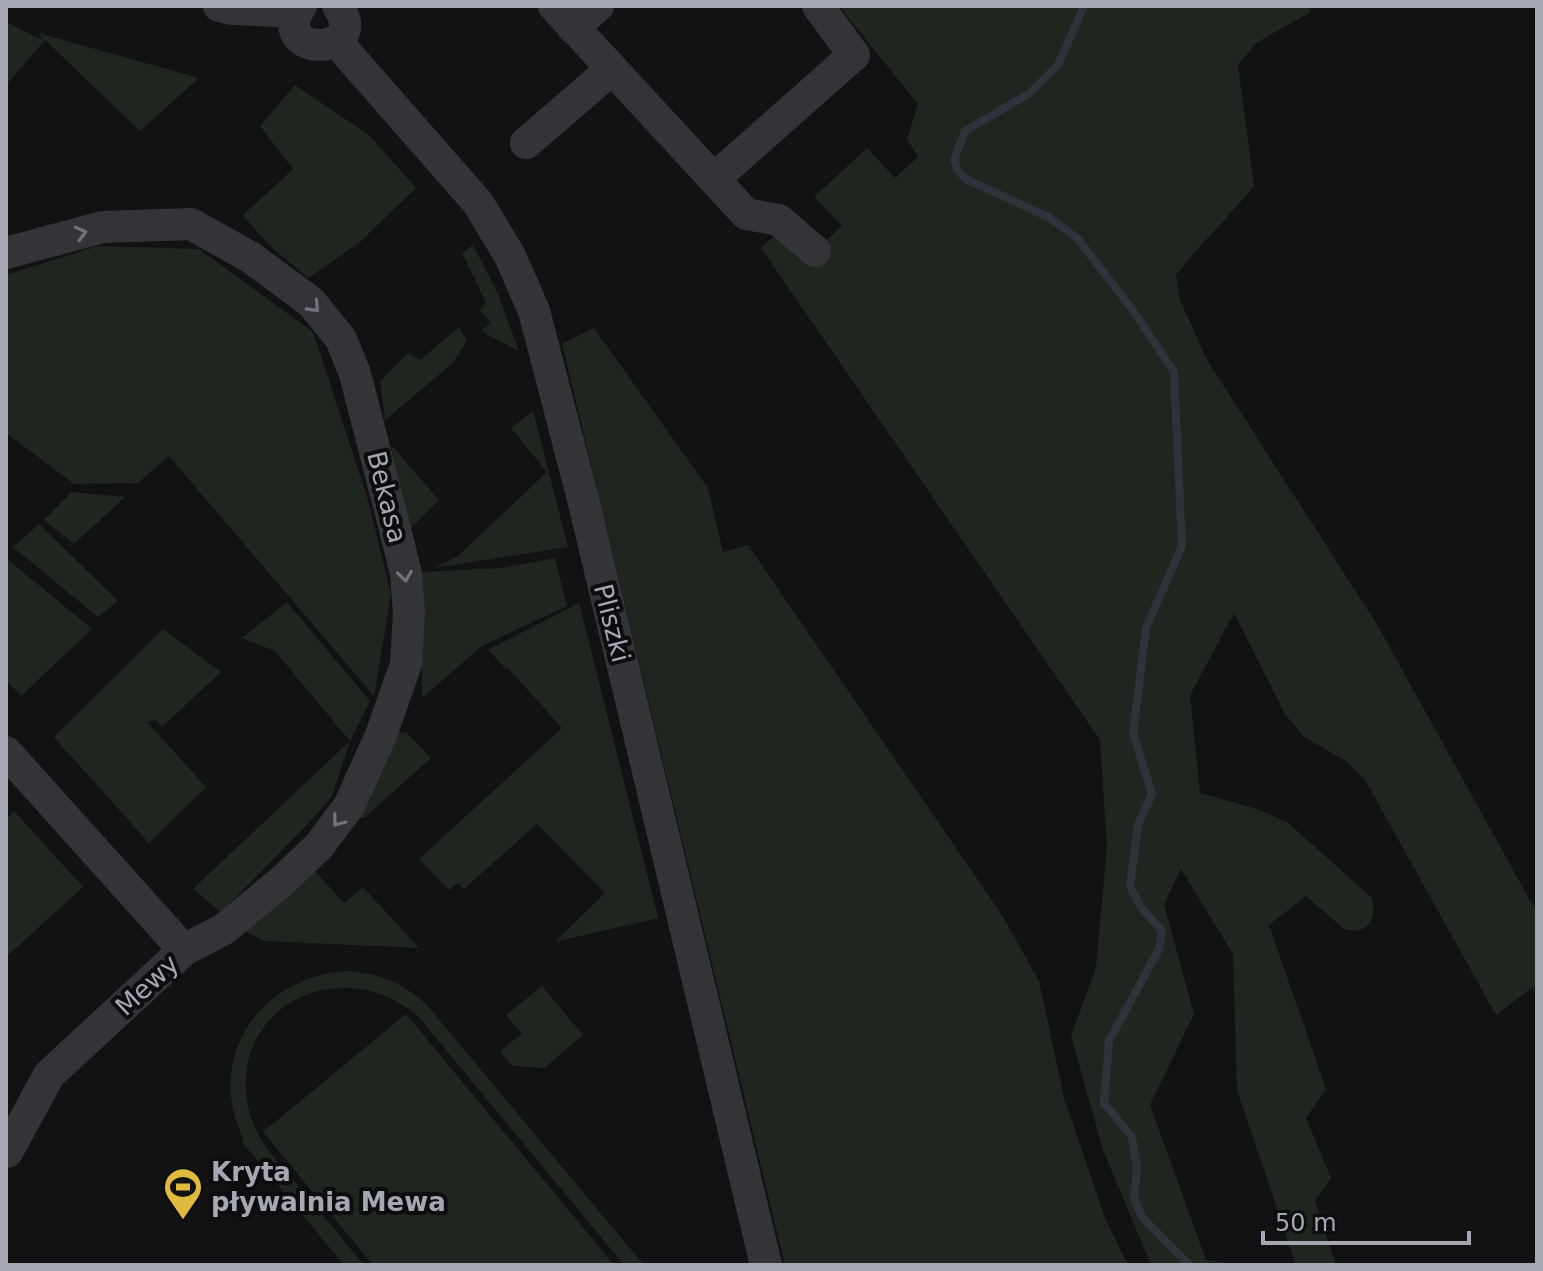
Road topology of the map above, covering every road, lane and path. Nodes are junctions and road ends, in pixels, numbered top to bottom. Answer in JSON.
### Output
{"nodes":[{"id":1,"x":219,"y":6,"type":"edge"},
{"id":2,"x":338,"y":6,"type":"edge"},
{"id":3,"x":598,"y":6,"type":"edge"},
{"id":4,"x":818,"y":6,"type":"edge"},
{"id":5,"x":299,"y":9,"type":"edge"},
{"id":6,"x":564,"y":17,"type":"edge"},
{"id":7,"x":336,"y":41,"type":"junction"},
{"id":8,"x":612,"y":69,"type":"junction"},
{"id":9,"x":526,"y":143,"type":"dead end"},
{"id":10,"x":714,"y":179,"type":"junction"},
{"id":11,"x":815,"y":251,"type":"dead end"},
{"id":12,"x":6,"y":253,"type":"edge"},
{"id":13,"x":6,"y":752,"type":"edge"},
{"id":14,"x":184,"y":950,"type":"junction"},
{"id":15,"x":7,"y":1152,"type":"edge"},
{"id":16,"x":766,"y":1265,"type":"edge"}],
"edges":[{"from":1,"to":5,"type":"street"},
{"from":2,"to":7,"type":"street"},
{"from":3,"to":6,"type":"street"},
{"from":4,"to":10,"type":"street"},
{"from":5,"to":7,"type":"street"},
{"from":6,"to":8,"type":"street"},
{"from":7,"to":16,"type":"street","name":"Pliszki"},
{"from":8,"to":9,"type":"street"},
{"from":8,"to":10,"type":"street"},
{"from":10,"to":11,"type":"street"},
{"from":12,"to":14,"type":"street","name":"Bekasa","one_way":true},
{"from":13,"to":14,"type":"street","name":"Mewy"},
{"from":14,"to":15,"type":"street","name":"Mewy"}]}
